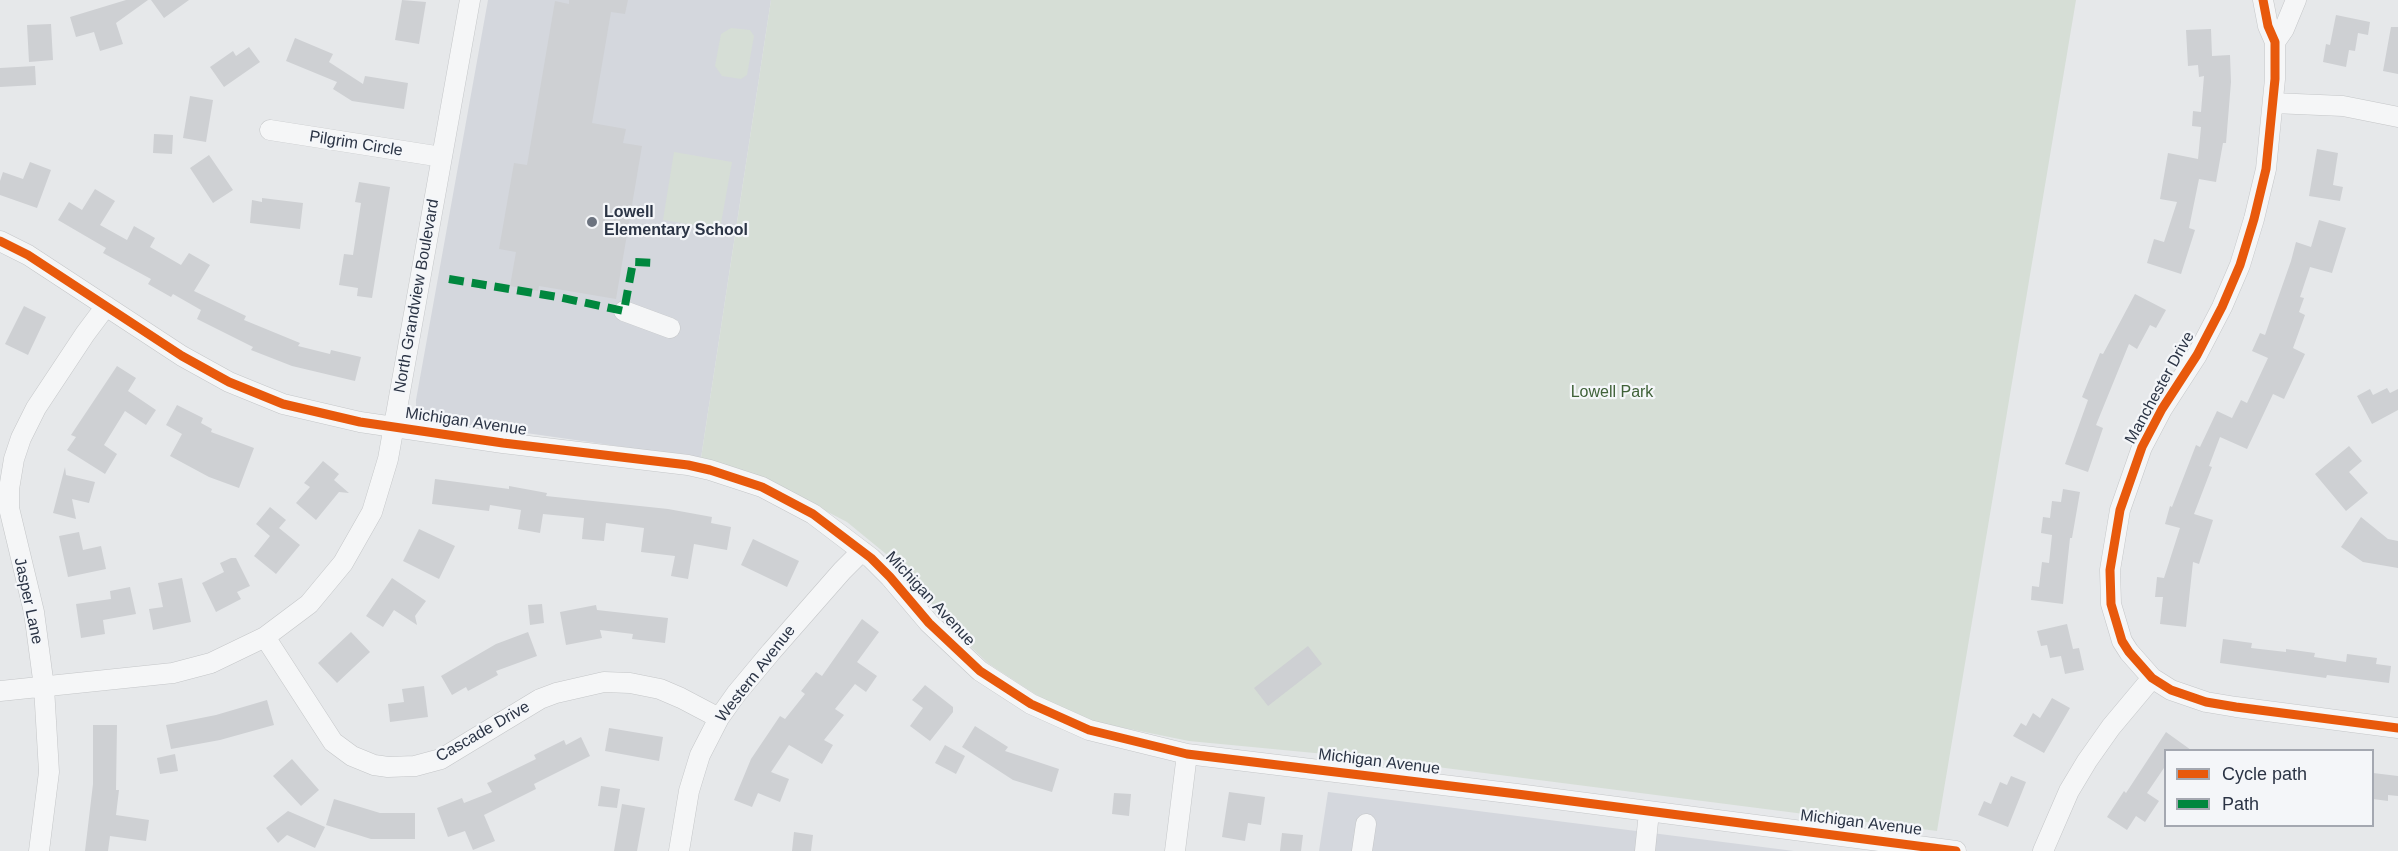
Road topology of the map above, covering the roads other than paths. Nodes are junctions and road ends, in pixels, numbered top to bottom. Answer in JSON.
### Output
{"nodes":[{"id":1,"x":470,"y":0,"type":"edge"},
{"id":2,"x":2263,"y":0,"type":"edge"},
{"id":3,"x":2296,"y":0,"type":"edge"},
{"id":4,"x":2275,"y":42,"type":"junction"},
{"id":5,"x":2273,"y":103,"type":"junction"},
{"id":6,"x":2398,"y":117,"type":"edge"},
{"id":7,"x":270,"y":130,"type":"dead end"},
{"id":8,"x":442,"y":157,"type":"junction"},
{"id":9,"x":0,"y":241,"type":"edge"},
{"id":10,"x":106,"y":306,"type":"junction"},
{"id":11,"x":624,"y":311,"type":"dead end"},
{"id":12,"x":670,"y":328,"type":"dead end"},
{"id":13,"x":394,"y":426,"type":"junction"},
{"id":14,"x":862,"y":551,"type":"junction"},
{"id":15,"x":265,"y":637,"type":"junction"},
{"id":16,"x":2152,"y":678,"type":"junction"},
{"id":17,"x":44,"y":687,"type":"junction"},
{"id":18,"x":0,"y":691,"type":"edge"},
{"id":19,"x":719,"y":718,"type":"junction"},
{"id":20,"x":2398,"y":728,"type":"edge"},
{"id":21,"x":1187,"y":754,"type":"junction"},
{"id":22,"x":1650,"y":812,"type":"junction"},
{"id":23,"x":1366,"y":824,"type":"dead end"},
{"id":24,"x":1884,"y":846,"type":"edge"},
{"id":25,"x":39,"y":851,"type":"edge"},
{"id":26,"x":679,"y":851,"type":"edge"},
{"id":27,"x":1175,"y":851,"type":"edge"},
{"id":28,"x":1362,"y":851,"type":"edge"},
{"id":29,"x":1645,"y":851,"type":"edge"},
{"id":30,"x":1956,"y":851,"type":"edge"},
{"id":31,"x":2043,"y":851,"type":"edge"}],
"edges":[{"from":1,"to":8,"type":"street","name":"North Grandview Boulevard"},
{"from":2,"to":4,"type":"street","name":"Manchester Drive"},
{"from":3,"to":4,"type":"street","name":"Manchester Drive"},
{"from":4,"to":5,"type":"street","name":"Manchester Drive"},
{"from":5,"to":6,"type":"street"},
{"from":5,"to":16,"type":"street","name":"Manchester Drive"},
{"from":7,"to":8,"type":"street","name":"Pilgrim Circle"},
{"from":8,"to":13,"type":"street","name":"North Grandview Boulevard"},
{"from":9,"to":10,"type":"street","name":"Michigan Avenue"},
{"from":10,"to":13,"type":"street","name":"Michigan Avenue"},
{"from":10,"to":17,"type":"street","name":"Jasper Lane"},
{"from":11,"to":12,"type":"street"},
{"from":13,"to":14,"type":"street","name":"Michigan Avenue"},
{"from":13,"to":15,"type":"street","name":"North Grandview Boulevard"},
{"from":14,"to":19,"type":"street","name":"Western Avenue"},
{"from":14,"to":21,"type":"street","name":"Michigan Avenue"},
{"from":15,"to":17,"type":"street","name":"North Grandview Boulevard"},
{"from":15,"to":19,"type":"street","name":"Cascade Drive"},
{"from":16,"to":20,"type":"street","name":"Manchester Drive"},
{"from":16,"to":31,"type":"street"},
{"from":17,"to":18,"type":"street","name":"North Grandview Boulevard"},
{"from":17,"to":25,"type":"street","name":"Jasper Lane"},
{"from":19,"to":26,"type":"street","name":"Western Avenue"},
{"from":21,"to":22,"type":"street","name":"Michigan Avenue"},
{"from":21,"to":27,"type":"street"},
{"from":22,"to":24,"type":"street","name":"Michigan Avenue"},
{"from":22,"to":29,"type":"street"},
{"from":23,"to":28,"type":"street"},
{"from":24,"to":30,"type":"street","name":"Michigan Avenue"}]}
